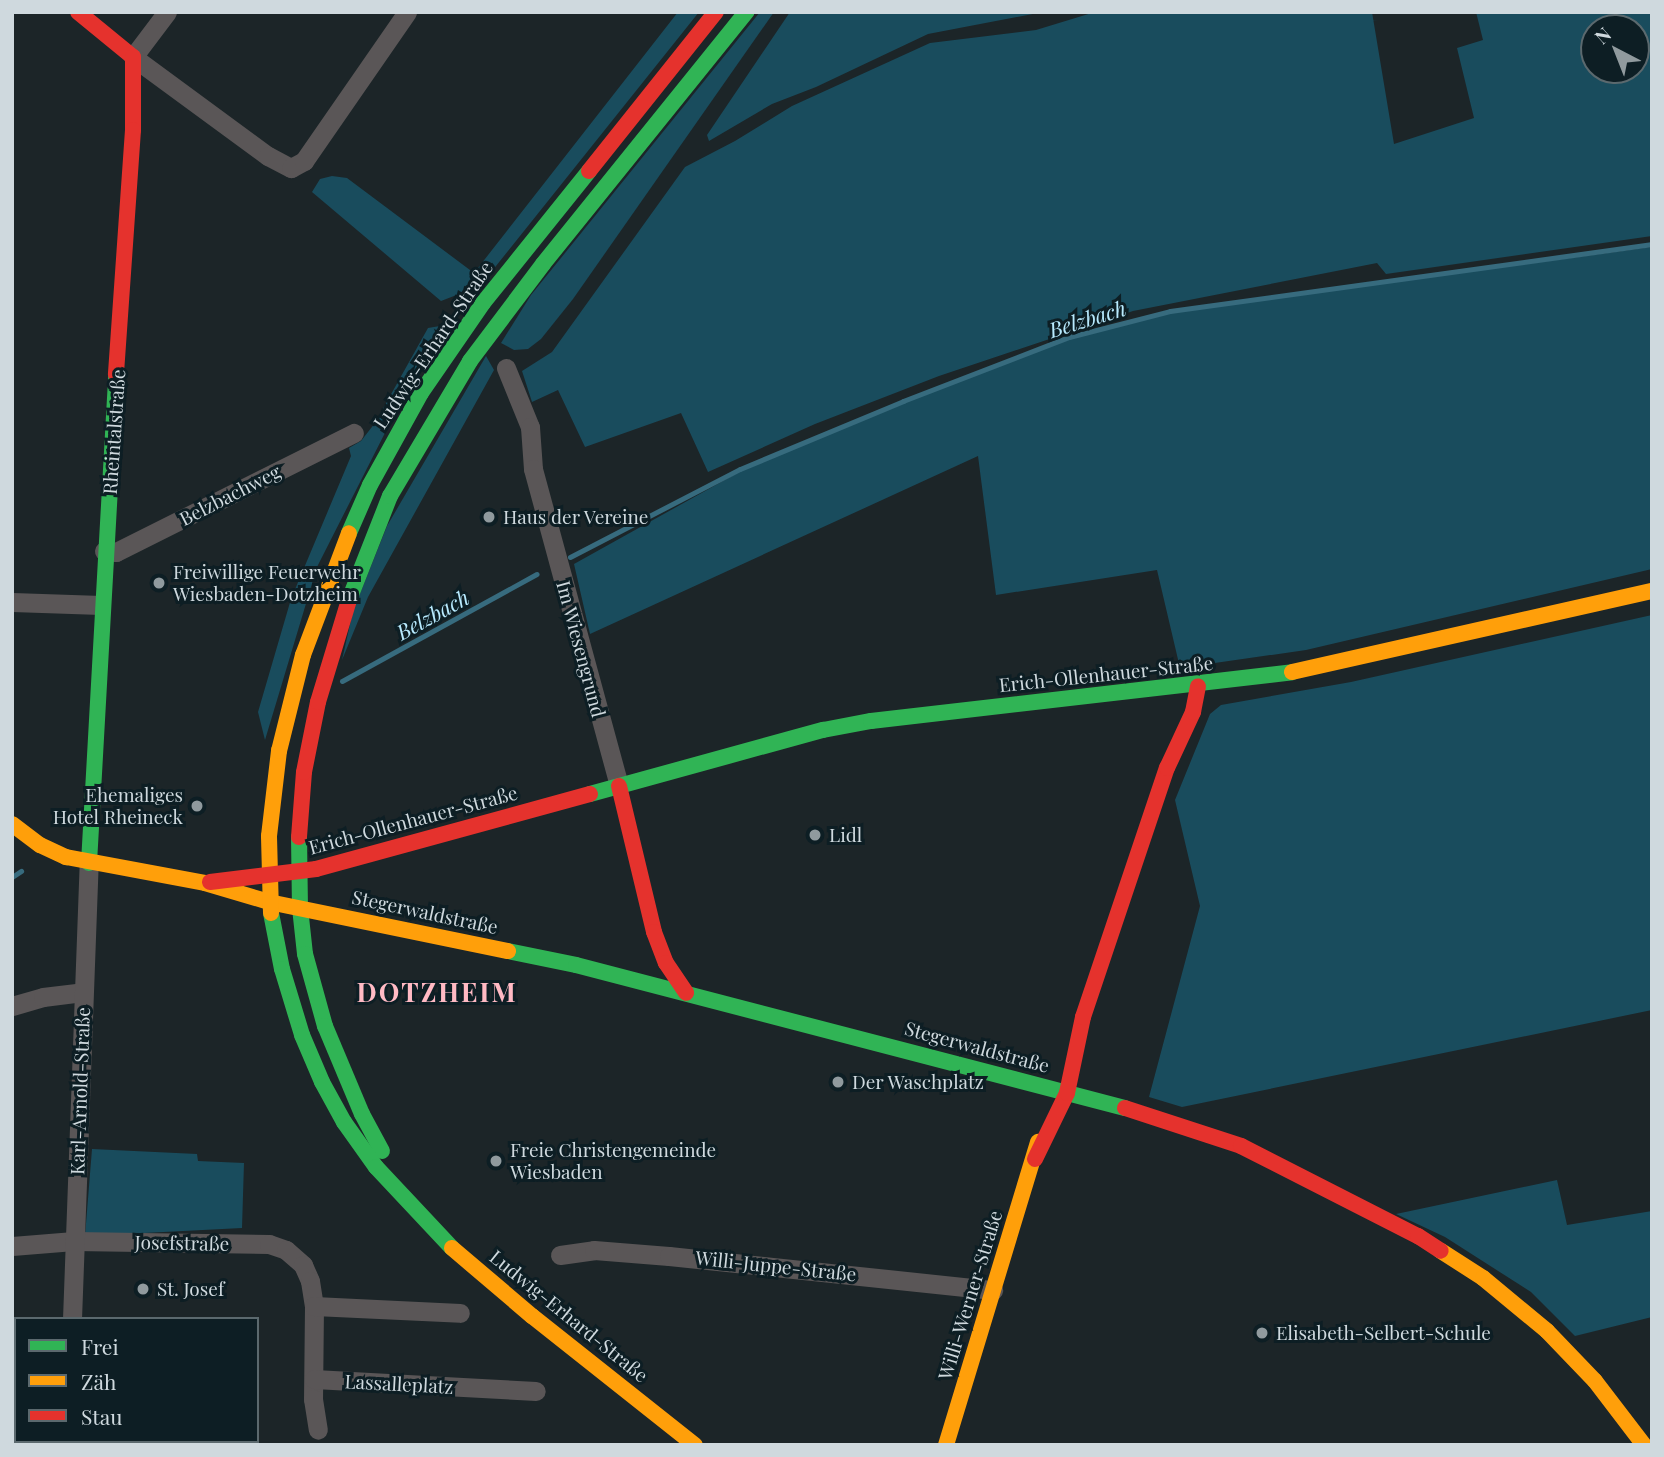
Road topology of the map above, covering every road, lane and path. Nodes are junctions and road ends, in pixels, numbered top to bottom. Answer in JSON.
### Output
{"nodes":[{"id":1,"x":78,"y":12,"type":"edge"},
{"id":2,"x":167,"y":12,"type":"edge"},
{"id":3,"x":407,"y":12,"type":"edge"},
{"id":4,"x":716,"y":12,"type":"edge"},
{"id":5,"x":746,"y":12,"type":"edge"},
{"id":6,"x":133,"y":57,"type":"junction"},
{"id":7,"x":506,"y":368,"type":"dead end"},
{"id":8,"x":354,"y":433,"type":"dead end"},
{"id":9,"x":104,"y":551,"type":"junction"},
{"id":10,"x":1652,"y":591,"type":"edge"},
{"id":11,"x":12,"y":602,"type":"edge"},
{"id":12,"x":101,"y":604,"type":"junction"},
{"id":13,"x":1198,"y":686,"type":"junction"},
{"id":14,"x":1172,"y":688,"type":"junction"},
{"id":15,"x":1167,"y":768,"type":"junction"},
{"id":16,"x":619,"y":786,"type":"junction"},
{"id":17,"x":567,"y":801,"type":"junction"},
{"id":18,"x":12,"y":824,"type":"edge"},
{"id":19,"x":629,"y":835,"type":"junction"},
{"id":20,"x":299,"y":838,"type":"junction"},
{"id":21,"x":345,"y":860,"type":"junction"},
{"id":22,"x":89,"y":863,"type":"junction"},
{"id":23,"x":298,"y":871,"type":"junction"},
{"id":24,"x":269,"y":874,"type":"junction"},
{"id":25,"x":205,"y":883,"type":"junction"},
{"id":26,"x":269,"y":902,"type":"junction"},
{"id":27,"x":300,"y":908,"type":"junction"},
{"id":28,"x":654,"y":932,"type":"junction"},
{"id":29,"x":615,"y":975,"type":"junction"},
{"id":30,"x":83,"y":992,"type":"junction"},
{"id":31,"x":686,"y":993,"type":"junction"},
{"id":32,"x":12,"y":1006,"type":"edge"},
{"id":33,"x":1083,"y":1017,"type":"junction"},
{"id":34,"x":1051,"y":1088,"type":"junction"},
{"id":35,"x":1068,"y":1093,"type":"junction"},
{"id":36,"x":1035,"y":1159,"type":"junction"},
{"id":37,"x":421,"y":1215,"type":"junction"},
{"id":38,"x":74,"y":1241,"type":"junction"},
{"id":39,"x":12,"y":1246,"type":"edge"},
{"id":40,"x":560,"y":1255,"type":"dead end"},
{"id":41,"x":993,"y":1290,"type":"junction"},
{"id":42,"x":314,"y":1307,"type":"junction"},
{"id":43,"x":460,"y":1313,"type":"dead end"},
{"id":44,"x":72,"y":1317,"type":"edge"},
{"id":45,"x":314,"y":1379,"type":"junction"},
{"id":46,"x":536,"y":1391,"type":"dead end"},
{"id":47,"x":318,"y":1430,"type":"dead end"},
{"id":48,"x":695,"y":1445,"type":"edge"},
{"id":49,"x":946,"y":1445,"type":"edge"},
{"id":50,"x":1644,"y":1445,"type":"edge"}],
"edges":[{"from":1,"to":6,"type":"street"},
{"from":2,"to":6,"type":"street"},
{"from":3,"to":6,"type":"street"},
{"from":4,"to":24,"type":"street","name":"Ludwig-Erhard-Straße"},
{"from":5,"to":20,"type":"street","name":"Ludwig-Erhard-Straße"},
{"from":6,"to":9,"type":"street","name":"Rheintalstraße"},
{"from":7,"to":16,"type":"street","name":"Im Wiesengrund"},
{"from":8,"to":9,"type":"street","name":"Belzbachweg"},
{"from":9,"to":12,"type":"street","name":"Rheintalstraße"},
{"from":10,"to":13,"type":"street","name":"Erich-Ollenhauer-Straße"},
{"from":11,"to":12,"type":"street"},
{"from":12,"to":22,"type":"street","name":"Rheintalstraße"},
{"from":13,"to":14,"type":"street","name":"Erich-Ollenhauer-Straße"},
{"from":13,"to":15,"type":"street","name":"Willi-Werner-Straße"},
{"from":14,"to":15,"type":"street","name":"Willi-Werner-Straße"},
{"from":14,"to":16,"type":"street","name":"Erich-Ollenhauer-Straße"},
{"from":15,"to":33,"type":"street","name":"Willi-Werner-Straße"},
{"from":16,"to":17,"type":"street","name":"Erich-Ollenhauer-Straße"},
{"from":16,"to":19,"type":"street","name":"Im Wiesengrund"},
{"from":17,"to":19,"type":"street","name":"Erich-Ollenhauer-Straße"},
{"from":17,"to":21,"type":"street","name":"Erich-Ollenhauer-Straße"},
{"from":18,"to":22,"type":"street","name":"Stegerwaldstraße"},
{"from":19,"to":28,"type":"street","name":"Im Wiesengrund"},
{"from":20,"to":21,"type":"street"},
{"from":20,"to":23,"type":"street","name":"Ludwig-Erhard-Straße"},
{"from":21,"to":23,"type":"street","name":"Erich-Ollenhauer-Straße"},
{"from":22,"to":25,"type":"street","name":"Stegerwaldstraße"},
{"from":22,"to":30,"type":"street","name":"Karl-Arnold-Straße"},
{"from":23,"to":24,"type":"street","name":"Erich-Ollenhauer-Straße"},
{"from":23,"to":27,"type":"street","name":"Ludwig-Erhard-Straße"},
{"from":24,"to":25,"type":"street","name":"Stegerwaldstraße"},
{"from":24,"to":26,"type":"street","name":"Ludwig-Erhard-Straße"},
{"from":25,"to":26,"type":"street","name":"Stegerwaldstraße"},
{"from":26,"to":27,"type":"street","name":"Stegerwaldstraße"},
{"from":26,"to":37,"type":"street","name":"Ludwig-Erhard-Straße"},
{"from":27,"to":29,"type":"street","name":"Stegerwaldstraße"},
{"from":27,"to":37,"type":"street","name":"Ludwig-Erhard-Straße"},
{"from":28,"to":29,"type":"street"},
{"from":28,"to":31,"type":"street","name":"Im Wiesengrund"},
{"from":29,"to":31,"type":"street","name":"Stegerwaldstraße"},
{"from":30,"to":32,"type":"street"},
{"from":30,"to":38,"type":"street","name":"Karl-Arnold-Straße"},
{"from":31,"to":34,"type":"street","name":"Stegerwaldstraße"},
{"from":33,"to":34,"type":"street","name":"Willi-Werner-Straße"},
{"from":33,"to":35,"type":"street","name":"Willi-Werner-Straße"},
{"from":34,"to":35,"type":"street","name":"Stegerwaldstraße"},
{"from":34,"to":36,"type":"street","name":"Willi-Werner-Straße"},
{"from":35,"to":36,"type":"street","name":"Willi-Werner-Straße"},
{"from":35,"to":50,"type":"street","name":"Stegerwaldstraße"},
{"from":36,"to":41,"type":"street","name":"Willi-Werner-Straße"},
{"from":37,"to":48,"type":"street","name":"Ludwig-Erhard-Straße"},
{"from":38,"to":39,"type":"street","name":"Josefstraße"},
{"from":38,"to":42,"type":"street","name":"Josefstraße"},
{"from":38,"to":44,"type":"street","name":"Karl-Arnold-Straße"},
{"from":40,"to":41,"type":"street","name":"Willi-Juppe-Straße"},
{"from":41,"to":49,"type":"street","name":"Willi-Werner-Straße"},
{"from":42,"to":43,"type":"street"},
{"from":42,"to":45,"type":"street","name":"Josefstraße"},
{"from":45,"to":46,"type":"street","name":"Lassalleplatz"},
{"from":45,"to":47,"type":"street"}]}
